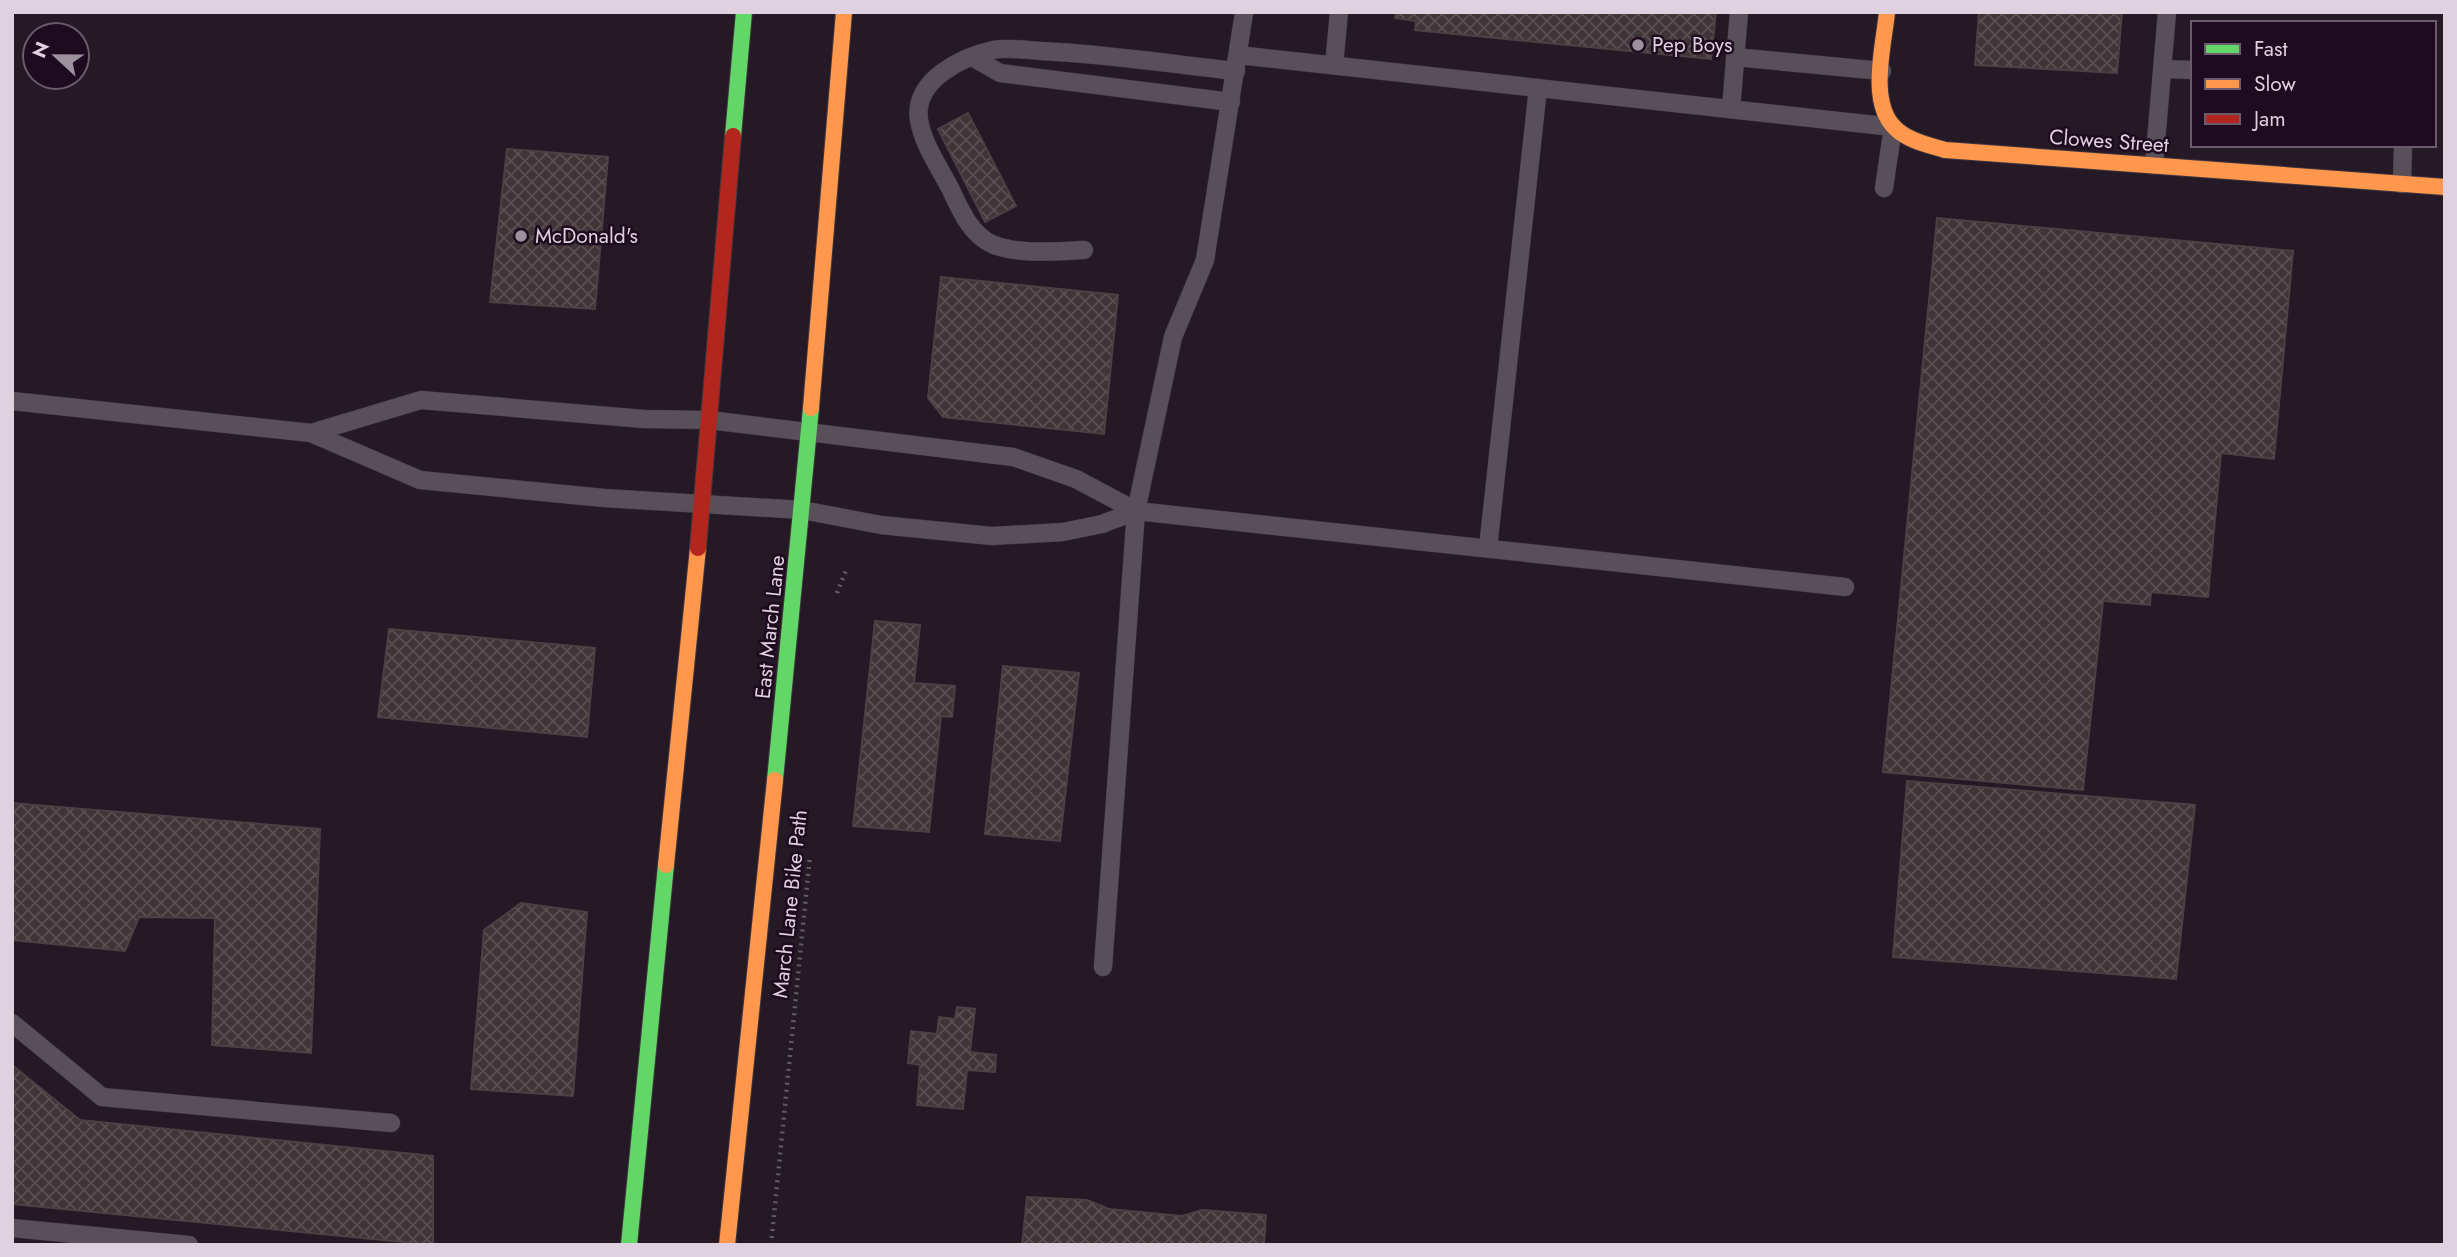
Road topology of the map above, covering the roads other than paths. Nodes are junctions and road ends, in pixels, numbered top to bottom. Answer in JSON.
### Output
{"nodes":[{"id":1,"x":744,"y":12,"type":"edge"},
{"id":2,"x":845,"y":12,"type":"edge"},
{"id":3,"x":1233,"y":12,"type":"edge"},
{"id":4,"x":1339,"y":12,"type":"edge"},
{"id":5,"x":1739,"y":12,"type":"edge"},
{"id":6,"x":1887,"y":12,"type":"edge"},
{"id":7,"x":2167,"y":12,"type":"edge"},
{"id":8,"x":1244,"y":13,"type":"edge"},
{"id":9,"x":972,"y":57,"type":"junction"},
{"id":10,"x":1735,"y":57,"type":"junction"},
{"id":11,"x":1237,"y":63,"type":"junction"},
{"id":12,"x":1334,"y":65,"type":"junction"},
{"id":13,"x":2163,"y":69,"type":"junction"},
{"id":14,"x":1882,"y":71,"type":"junction"},
{"id":15,"x":2191,"y":71,"type":"edge"},
{"id":16,"x":1538,"y":88,"type":"junction"},
{"id":17,"x":1231,"y":102,"type":"junction"},
{"id":18,"x":1731,"y":109,"type":"junction"},
{"id":19,"x":1893,"y":127,"type":"junction"},
{"id":20,"x":2403,"y":147,"type":"edge"},
{"id":21,"x":2154,"y":165,"type":"junction"},
{"id":22,"x":2402,"y":184,"type":"junction"},
{"id":23,"x":2445,"y":187,"type":"edge"},
{"id":24,"x":1884,"y":188,"type":"dead end"},
{"id":25,"x":1084,"y":250,"type":"dead end"},
{"id":26,"x":12,"y":401,"type":"edge"},
{"id":27,"x":709,"y":421,"type":"junction"},
{"id":28,"x":809,"y":432,"type":"junction"},
{"id":29,"x":311,"y":433,"type":"junction"},
{"id":30,"x":702,"y":503,"type":"junction"},
{"id":31,"x":802,"y":510,"type":"junction"},
{"id":32,"x":1136,"y":511,"type":"junction"},
{"id":33,"x":1488,"y":548,"type":"junction"},
{"id":34,"x":1845,"y":587,"type":"dead end"},
{"id":35,"x":1103,"y":967,"type":"dead end"},
{"id":36,"x":12,"y":1023,"type":"edge"},
{"id":37,"x":391,"y":1122,"type":"dead end"},
{"id":38,"x":12,"y":1228,"type":"edge"},
{"id":39,"x":189,"y":1245,"type":"edge"},
{"id":40,"x":629,"y":1245,"type":"edge"},
{"id":41,"x":727,"y":1245,"type":"edge"}],
"edges":[{"from":1,"to":27,"type":"main road"},
{"from":2,"to":28,"type":"main road","name":"East March Lane"},
{"from":3,"to":8,"type":"lane"},
{"from":4,"to":12,"type":"lane"},
{"from":5,"to":10,"type":"lane"},
{"from":6,"to":14,"type":"main road"},
{"from":7,"to":13,"type":"lane"},
{"from":8,"to":11,"type":"lane"},
{"from":9,"to":11,"type":"lane"},
{"from":9,"to":17,"type":"lane"},
{"from":9,"to":25,"type":"lane"},
{"from":10,"to":14,"type":"lane"},
{"from":10,"to":18,"type":"lane"},
{"from":11,"to":12,"type":"lane"},
{"from":11,"to":17,"type":"lane"},
{"from":12,"to":16,"type":"lane"},
{"from":13,"to":15,"type":"lane"},
{"from":13,"to":21,"type":"lane"},
{"from":14,"to":19,"type":"main road"},
{"from":16,"to":18,"type":"lane"},
{"from":16,"to":33,"type":"lane"},
{"from":17,"to":32,"type":"lane"},
{"from":18,"to":19,"type":"lane"},
{"from":19,"to":21,"type":"main road","name":"Clowes Street"},
{"from":19,"to":24,"type":"lane"},
{"from":20,"to":22,"type":"lane"},
{"from":21,"to":22,"type":"main road","name":"Clowes Street"},
{"from":22,"to":23,"type":"main road","name":"Clowes Street"},
{"from":26,"to":29,"type":"lane"},
{"from":27,"to":28,"type":"lane"},
{"from":27,"to":29,"type":"lane"},
{"from":27,"to":30,"type":"main road"},
{"from":28,"to":31,"type":"main road","name":"East March Lane"},
{"from":28,"to":32,"type":"lane"},
{"from":29,"to":30,"type":"lane"},
{"from":30,"to":31,"type":"lane"},
{"from":30,"to":40,"type":"main road"},
{"from":31,"to":32,"type":"lane"},
{"from":31,"to":41,"type":"main road","name":"East March Lane"},
{"from":32,"to":33,"type":"lane"},
{"from":32,"to":35,"type":"lane"},
{"from":33,"to":34,"type":"lane"},
{"from":36,"to":37,"type":"lane"},
{"from":38,"to":39,"type":"lane"}]}
